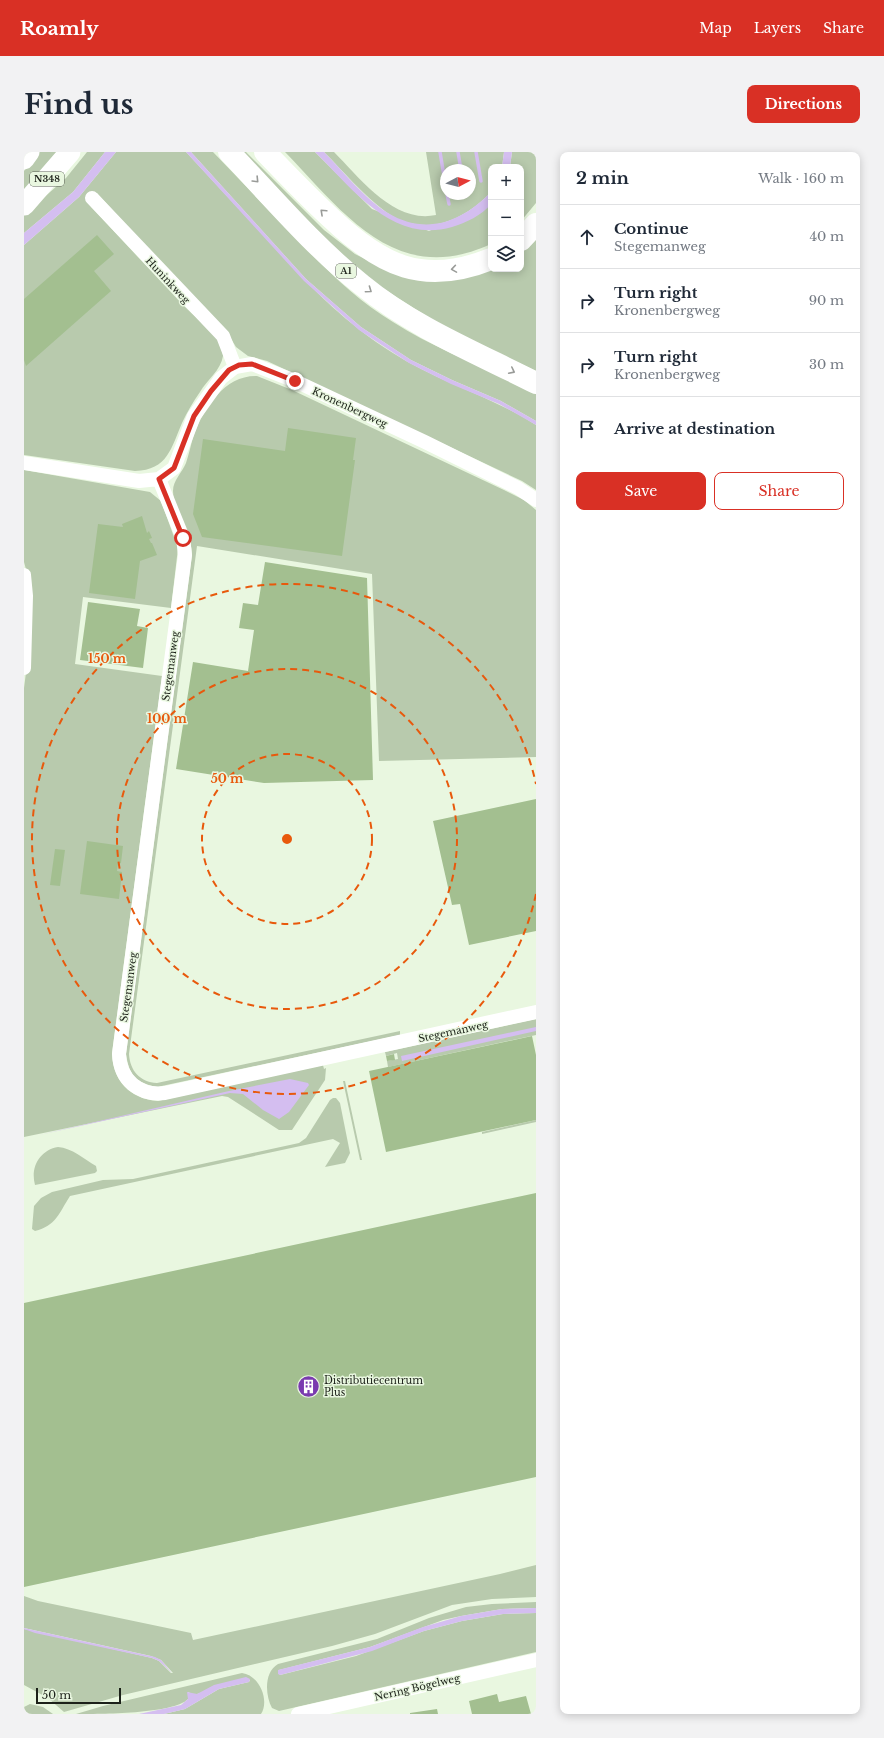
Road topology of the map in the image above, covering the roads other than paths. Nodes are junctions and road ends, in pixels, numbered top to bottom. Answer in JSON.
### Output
{"nodes":[{"id":1,"x":29,"y":152,"type":"edge"},
{"id":2,"x":70,"y":152,"type":"edge"},
{"id":3,"x":229,"y":152,"type":"edge"},
{"id":4,"x":265,"y":152,"type":"edge"},
{"id":5,"x":24,"y":159,"type":"edge"},
{"id":6,"x":92,"y":198,"type":"dead end"},
{"id":7,"x":24,"y":205,"type":"edge"},
{"id":8,"x":536,"y":224,"type":"edge"},
{"id":9,"x":524,"y":237,"type":"edge"},
{"id":10,"x":488,"y":260,"type":"edge"},
{"id":11,"x":235,"y":367,"type":"junction"},
{"id":12,"x":536,"y":383,"type":"edge"},
{"id":13,"x":24,"y":463,"type":"edge"},
{"id":14,"x":159,"y":479,"type":"junction"},
{"id":15,"x":536,"y":500,"type":"edge"},
{"id":16,"x":24,"y":575,"type":"edge"},
{"id":17,"x":24,"y":668,"type":"edge"},
{"id":18,"x":536,"y":1012,"type":"edge"},
{"id":19,"x":536,"y":1660,"type":"edge"},
{"id":20,"x":298,"y":1714,"type":"edge"}],
"edges":[{"from":1,"to":5,"type":"main road","number":"N348"},
{"from":2,"to":7,"type":"main road","number":"N348"},
{"from":3,"to":12,"type":"highway","number":"A1","one_way":true},
{"from":10,"to":4,"type":"highway","one_way":true},
{"from":6,"to":11,"type":"street","name":"Huninkweg"},
{"from":8,"to":9,"type":"highway"},
{"from":11,"to":14,"type":"street"},
{"from":11,"to":15,"type":"street","name":"Kronenbergweg"},
{"from":13,"to":14,"type":"street"},
{"from":14,"to":18,"type":"street","name":"Stegemanweg"},
{"from":16,"to":17,"type":"street"},
{"from":19,"to":20,"type":"street","name":"Nering Bögelweg"}]}
